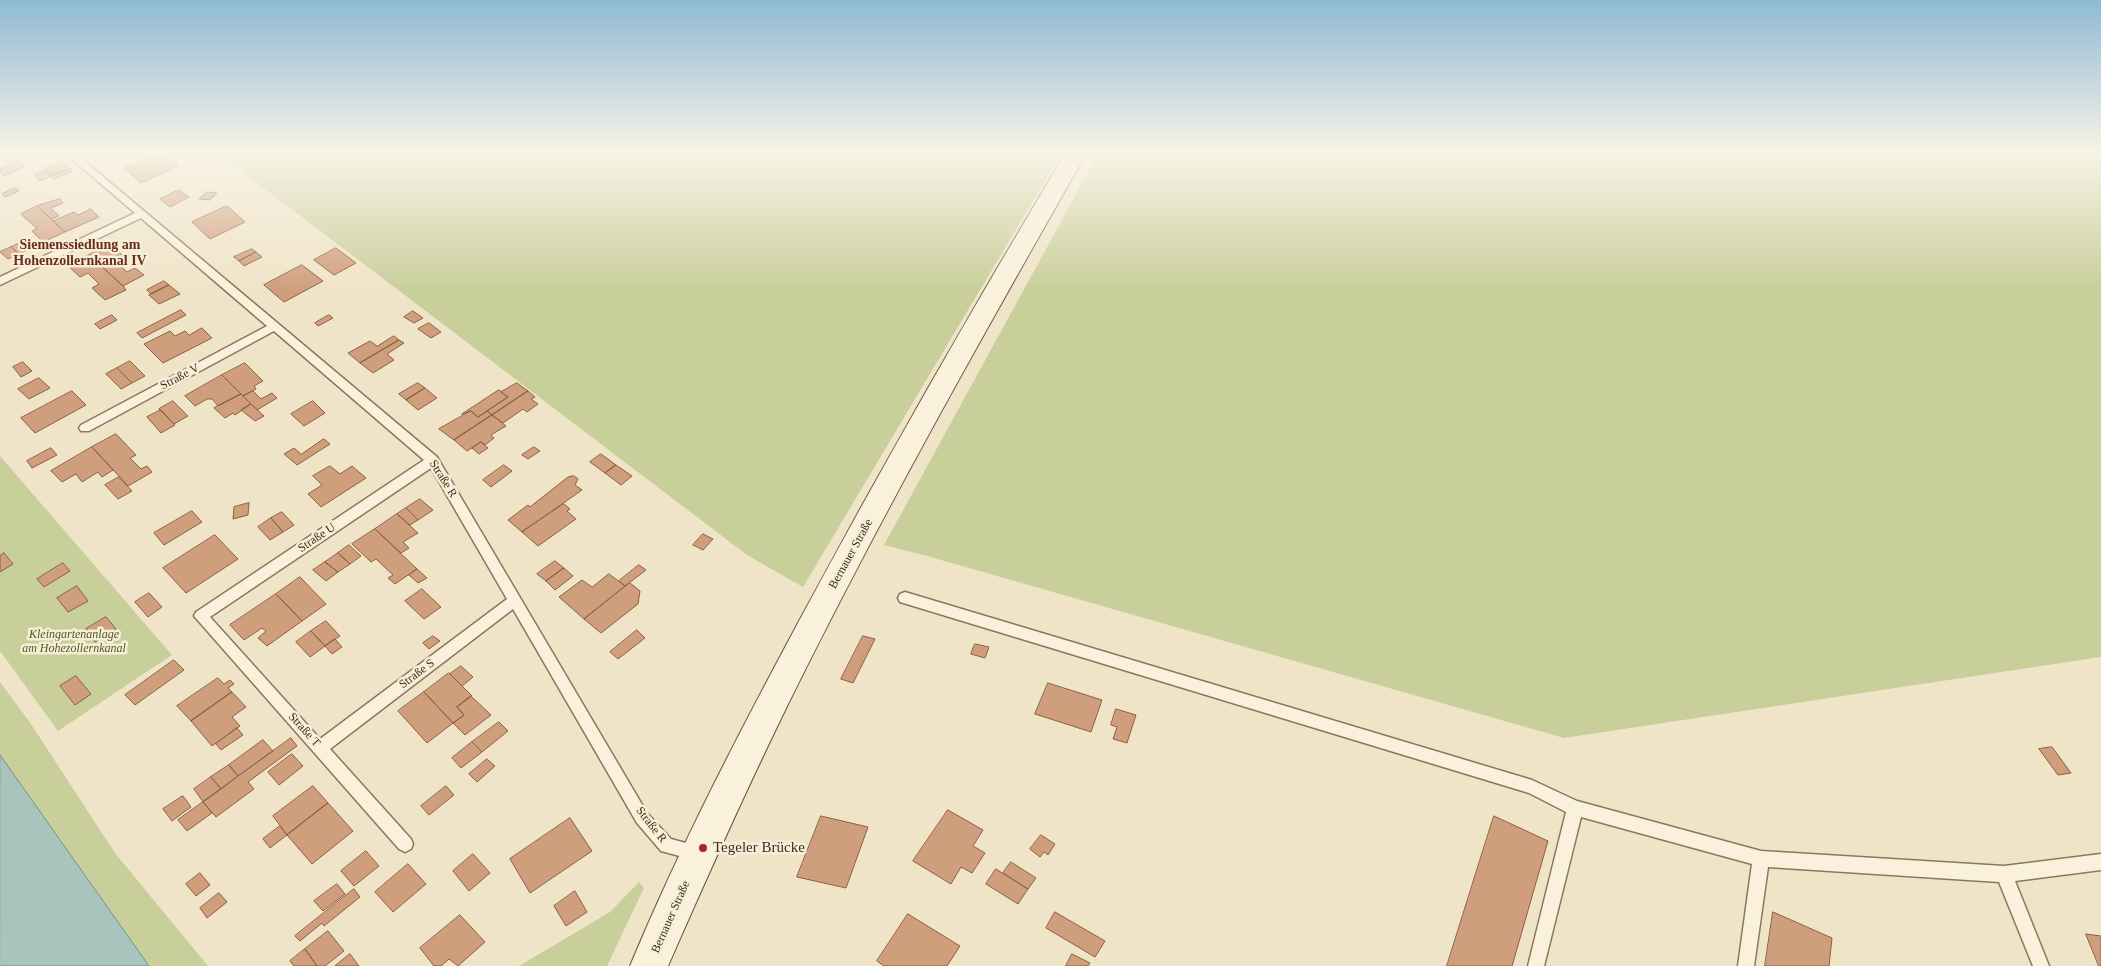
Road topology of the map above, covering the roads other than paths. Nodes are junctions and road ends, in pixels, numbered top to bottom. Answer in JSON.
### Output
{"nodes":[{"id":1,"x":124,"y":199,"type":"edge"},
{"id":2,"x":1049,"y":199,"type":"edge"},
{"id":3,"x":141,"y":214,"type":"junction"},
{"id":4,"x":0,"y":281,"type":"edge"},
{"id":5,"x":275,"y":326,"type":"junction"},
{"id":6,"x":85,"y":428,"type":"dead end"},
{"id":7,"x":433,"y":460,"type":"junction"},
{"id":8,"x":904,"y":598,"type":"dead end"},
{"id":9,"x":514,"y":601,"type":"junction"},
{"id":10,"x":201,"y":616,"type":"joint"},
{"id":11,"x":320,"y":748,"type":"junction"},
{"id":12,"x":1575,"y":808,"type":"junction"},
{"id":13,"x":406,"y":844,"type":"dead end"},
{"id":14,"x":700,"y":854,"type":"junction"},
{"id":15,"x":1761,"y":858,"type":"junction"},
{"id":16,"x":2101,"y":862,"type":"edge"},
{"id":17,"x":2004,"y":874,"type":"junction"},
{"id":18,"x":649,"y":966,"type":"edge"},
{"id":19,"x":1536,"y":966,"type":"edge"},
{"id":20,"x":1746,"y":966,"type":"edge"},
{"id":21,"x":2041,"y":966,"type":"edge"}],
"edges":[{"from":1,"to":3,"type":"lane","name":"Straße R"},
{"from":2,"to":14,"type":"main road","name":"Bernauer Straße"},
{"from":3,"to":4,"type":"lane"},
{"from":3,"to":5,"type":"lane","name":"Straße R"},
{"from":5,"to":6,"type":"lane","name":"Straße V"},
{"from":5,"to":7,"type":"lane","name":"Straße R"},
{"from":7,"to":9,"type":"lane","name":"Straße R"},
{"from":7,"to":10,"type":"lane","name":"Straße U"},
{"from":8,"to":12,"type":"lane"},
{"from":9,"to":11,"type":"lane","name":"Straße S"},
{"from":9,"to":14,"type":"lane","name":"Straße R"},
{"from":10,"to":11,"type":"lane","name":"Straße T"},
{"from":11,"to":13,"type":"lane","name":"Straße T"},
{"from":12,"to":15,"type":"lane"},
{"from":12,"to":19,"type":"lane"},
{"from":14,"to":18,"type":"main road","name":"Bernauer Straße"},
{"from":15,"to":17,"type":"lane"},
{"from":15,"to":20,"type":"lane"},
{"from":16,"to":17,"type":"lane"},
{"from":17,"to":21,"type":"lane"}]}
